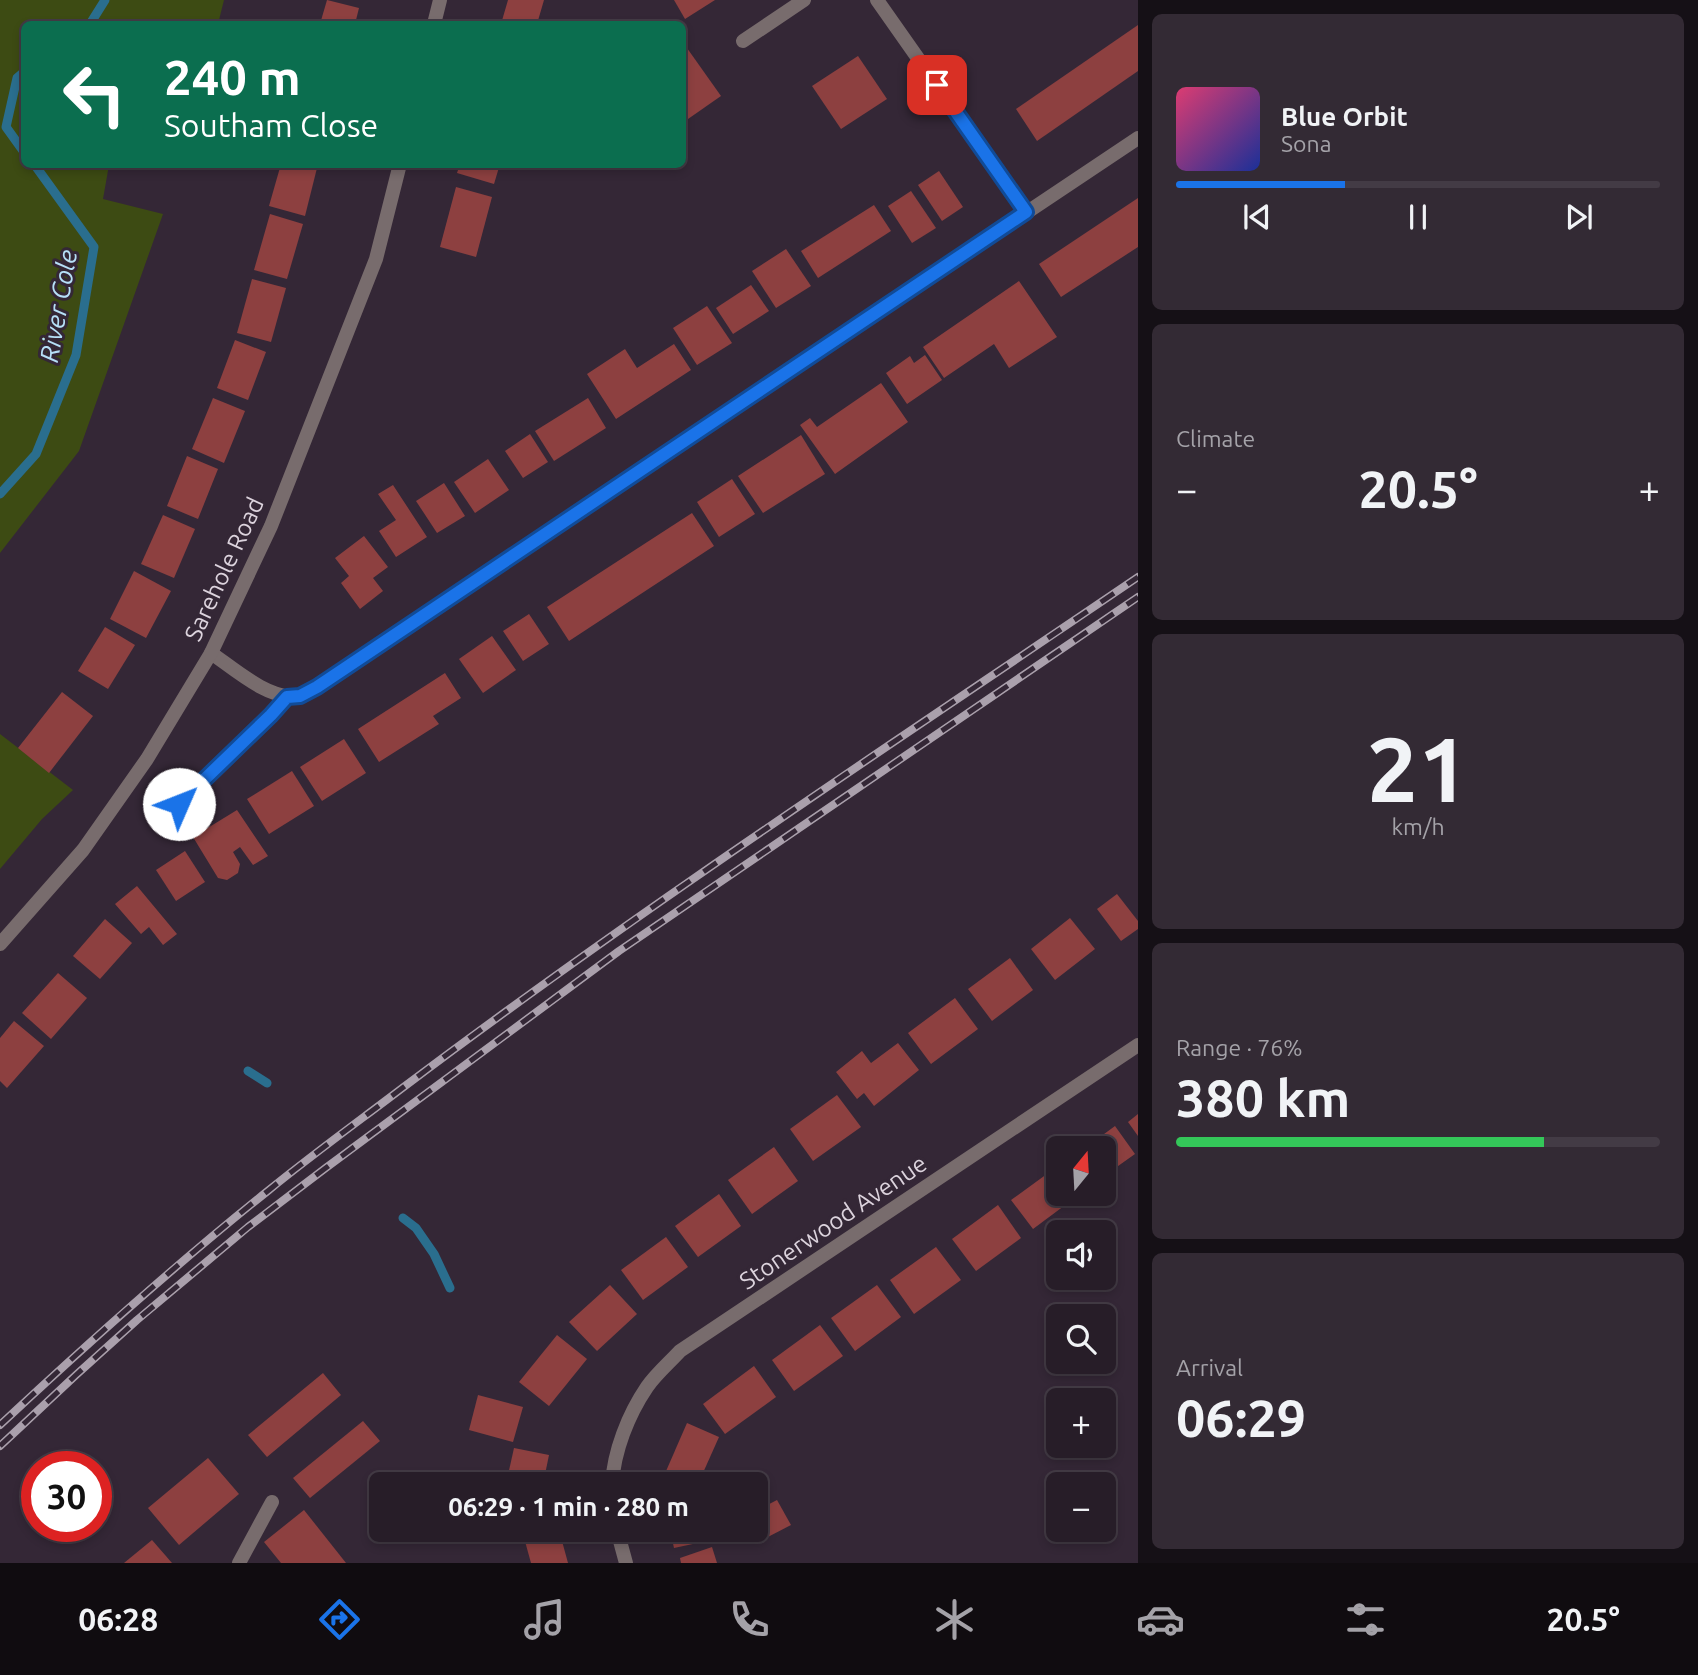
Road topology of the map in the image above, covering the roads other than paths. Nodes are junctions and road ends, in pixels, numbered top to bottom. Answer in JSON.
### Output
{"nodes":[{"id":1,"x":440,"y":0,"type":"edge"},
{"id":2,"x":804,"y":0,"type":"edge"},
{"id":3,"x":877,"y":0,"type":"edge"},
{"id":4,"x":435,"y":21,"type":"edge"},
{"id":5,"x":743,"y":41,"type":"dead end"},
{"id":6,"x":1138,"y":138,"type":"edge"},
{"id":7,"x":399,"y":168,"type":"edge"},
{"id":8,"x":1026,"y":212,"type":"junction"},
{"id":9,"x":211,"y":653,"type":"junction"},
{"id":10,"x":287,"y":697,"type":"junction"},
{"id":11,"x":179,"y":804,"type":"dead end"},
{"id":12,"x":0,"y":944,"type":"edge"},
{"id":13,"x":1138,"y":1045,"type":"edge"},
{"id":14,"x":613,"y":1472,"type":"edge"},
{"id":15,"x":272,"y":1502,"type":"dead end"},
{"id":16,"x":620,"y":1542,"type":"edge"},
{"id":17,"x":239,"y":1563,"type":"edge"},
{"id":18,"x":626,"y":1563,"type":"edge"}],
"edges":[{"from":1,"to":4,"type":"street"},
{"from":2,"to":5,"type":"street"},
{"from":3,"to":8,"type":"street"},
{"from":6,"to":8,"type":"street"},
{"from":7,"to":9,"type":"street","name":"Sarehole Road"},
{"from":8,"to":10,"type":"street"},
{"from":9,"to":10,"type":"street"},
{"from":9,"to":12,"type":"street","name":"Sarehole Road"},
{"from":10,"to":11,"type":"street"},
{"from":13,"to":14,"type":"street","name":"Stonerwood Avenue"},
{"from":15,"to":17,"type":"street"},
{"from":16,"to":18,"type":"street"}]}
